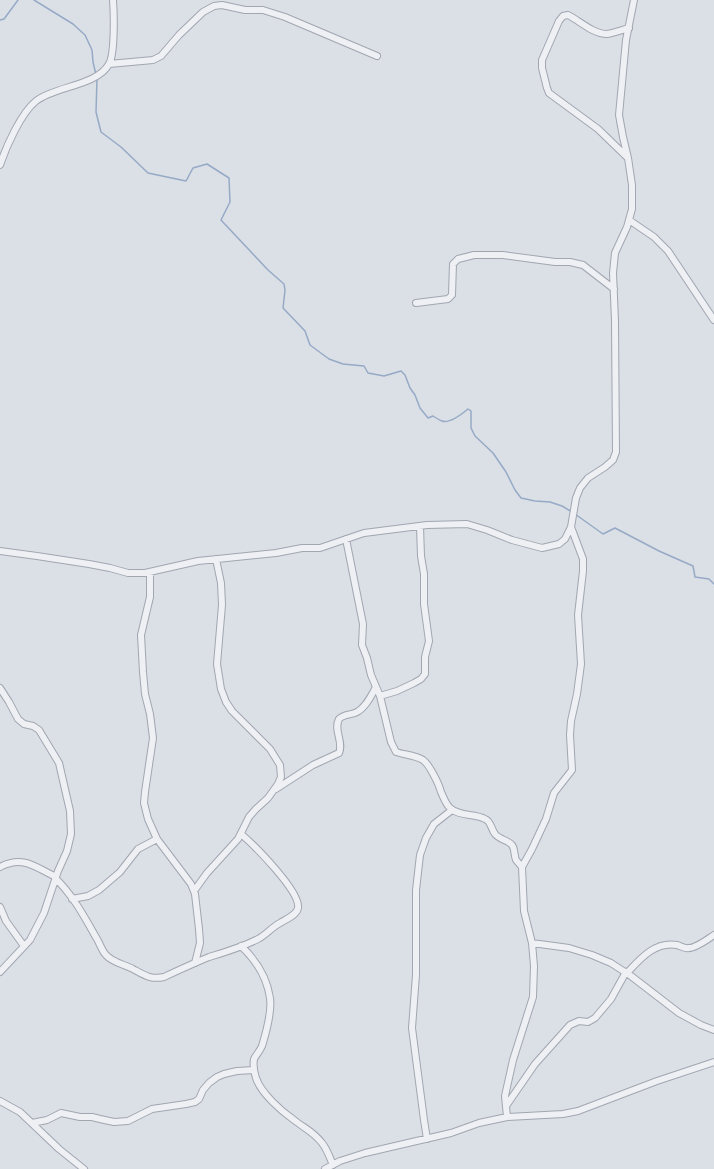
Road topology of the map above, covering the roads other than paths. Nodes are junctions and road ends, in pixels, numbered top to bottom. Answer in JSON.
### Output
{"nodes":[{"id":1,"x":113,"y":0,"type":"edge"},
{"id":2,"x":634,"y":0,"type":"edge"},
{"id":3,"x":223,"y":2,"type":"edge"},
{"id":4,"x":628,"y":28,"type":"junction"},
{"id":5,"x":376,"y":56,"type":"dead end"},
{"id":6,"x":109,"y":64,"type":"junction"},
{"id":7,"x":628,"y":158,"type":"junction"},
{"id":8,"x":0,"y":165,"type":"edge"},
{"id":9,"x":629,"y":220,"type":"junction"},
{"id":10,"x":614,"y":289,"type":"junction"},
{"id":11,"x":416,"y":304,"type":"dead end"},
{"id":12,"x":714,"y":320,"type":"edge"},
{"id":13,"x":420,"y":526,"type":"junction"},
{"id":14,"x":571,"y":527,"type":"junction"},
{"id":15,"x":346,"y":539,"type":"junction"},
{"id":16,"x":0,"y":551,"type":"edge"},
{"id":17,"x":216,"y":559,"type":"junction"},
{"id":18,"x":150,"y":572,"type":"junction"},
{"id":19,"x":376,"y":687,"type":"junction"},
{"id":20,"x":1,"y":690,"type":"edge"},
{"id":21,"x":380,"y":696,"type":"junction"},
{"id":22,"x":273,"y":791,"type":"junction"},
{"id":23,"x":452,"y":810,"type":"junction"},
{"id":24,"x":241,"y":834,"type":"junction"},
{"id":25,"x":157,"y":839,"type":"junction"},
{"id":26,"x":0,"y":867,"type":"edge"},
{"id":27,"x":522,"y":867,"type":"junction"},
{"id":28,"x":56,"y":878,"type":"junction"},
{"id":29,"x":194,"y":891,"type":"junction"},
{"id":30,"x":72,"y":899,"type":"junction"},
{"id":31,"x":0,"y":907,"type":"edge"},
{"id":32,"x":714,"y":935,"type":"edge"},
{"id":33,"x":532,"y":943,"type":"junction"},
{"id":34,"x":24,"y":946,"type":"junction"},
{"id":35,"x":241,"y":946,"type":"junction"},
{"id":36,"x":195,"y":963,"type":"junction"},
{"id":37,"x":0,"y":972,"type":"edge"},
{"id":38,"x":626,"y":973,"type":"junction"},
{"id":39,"x":714,"y":1030,"type":"edge"},
{"id":40,"x":714,"y":1062,"type":"edge"},
{"id":41,"x":254,"y":1070,"type":"junction"},
{"id":42,"x":0,"y":1101,"type":"edge"},
{"id":43,"x":506,"y":1106,"type":"junction"},
{"id":44,"x":507,"y":1117,"type":"junction"},
{"id":45,"x":32,"y":1123,"type":"junction"},
{"id":46,"x":427,"y":1139,"type":"junction"},
{"id":47,"x":333,"y":1165,"type":"junction"},
{"id":48,"x":84,"y":1169,"type":"edge"},
{"id":49,"x":325,"y":1169,"type":"edge"}],
"edges":[{"from":1,"to":6,"type":"street"},
{"from":2,"to":4,"type":"street"},
{"from":3,"to":5,"type":"street"},
{"from":3,"to":6,"type":"street"},
{"from":4,"to":7,"type":"street"},
{"from":4,"to":7,"type":"street"},
{"from":6,"to":8,"type":"street"},
{"from":7,"to":9,"type":"street"},
{"from":9,"to":10,"type":"street"},
{"from":9,"to":12,"type":"street"},
{"from":10,"to":11,"type":"street"},
{"from":10,"to":14,"type":"street"},
{"from":13,"to":14,"type":"street"},
{"from":13,"to":15,"type":"street"},
{"from":13,"to":21,"type":"street"},
{"from":14,"to":27,"type":"street"},
{"from":15,"to":17,"type":"street"},
{"from":15,"to":19,"type":"street"},
{"from":16,"to":18,"type":"street"},
{"from":17,"to":18,"type":"street"},
{"from":17,"to":22,"type":"street"},
{"from":18,"to":25,"type":"street"},
{"from":19,"to":21,"type":"street"},
{"from":19,"to":22,"type":"street"},
{"from":20,"to":28,"type":"street"},
{"from":21,"to":23,"type":"street"},
{"from":22,"to":24,"type":"street"},
{"from":23,"to":27,"type":"street"},
{"from":23,"to":46,"type":"street"},
{"from":24,"to":29,"type":"street"},
{"from":24,"to":35,"type":"street"},
{"from":25,"to":29,"type":"street"},
{"from":25,"to":30,"type":"street"},
{"from":26,"to":28,"type":"street"},
{"from":27,"to":33,"type":"street"},
{"from":28,"to":30,"type":"street"},
{"from":28,"to":34,"type":"street"},
{"from":29,"to":36,"type":"street"},
{"from":30,"to":36,"type":"street"},
{"from":31,"to":34,"type":"street"},
{"from":32,"to":38,"type":"street"},
{"from":33,"to":38,"type":"street"},
{"from":33,"to":43,"type":"street"},
{"from":34,"to":37,"type":"street"},
{"from":35,"to":36,"type":"street"},
{"from":35,"to":41,"type":"street"},
{"from":38,"to":39,"type":"street"},
{"from":38,"to":43,"type":"street"},
{"from":40,"to":44,"type":"street"},
{"from":41,"to":45,"type":"street"},
{"from":41,"to":47,"type":"street"},
{"from":42,"to":45,"type":"street"},
{"from":43,"to":44,"type":"street"},
{"from":44,"to":46,"type":"street"},
{"from":45,"to":48,"type":"street"},
{"from":46,"to":47,"type":"street"},
{"from":47,"to":49,"type":"street"}]}
